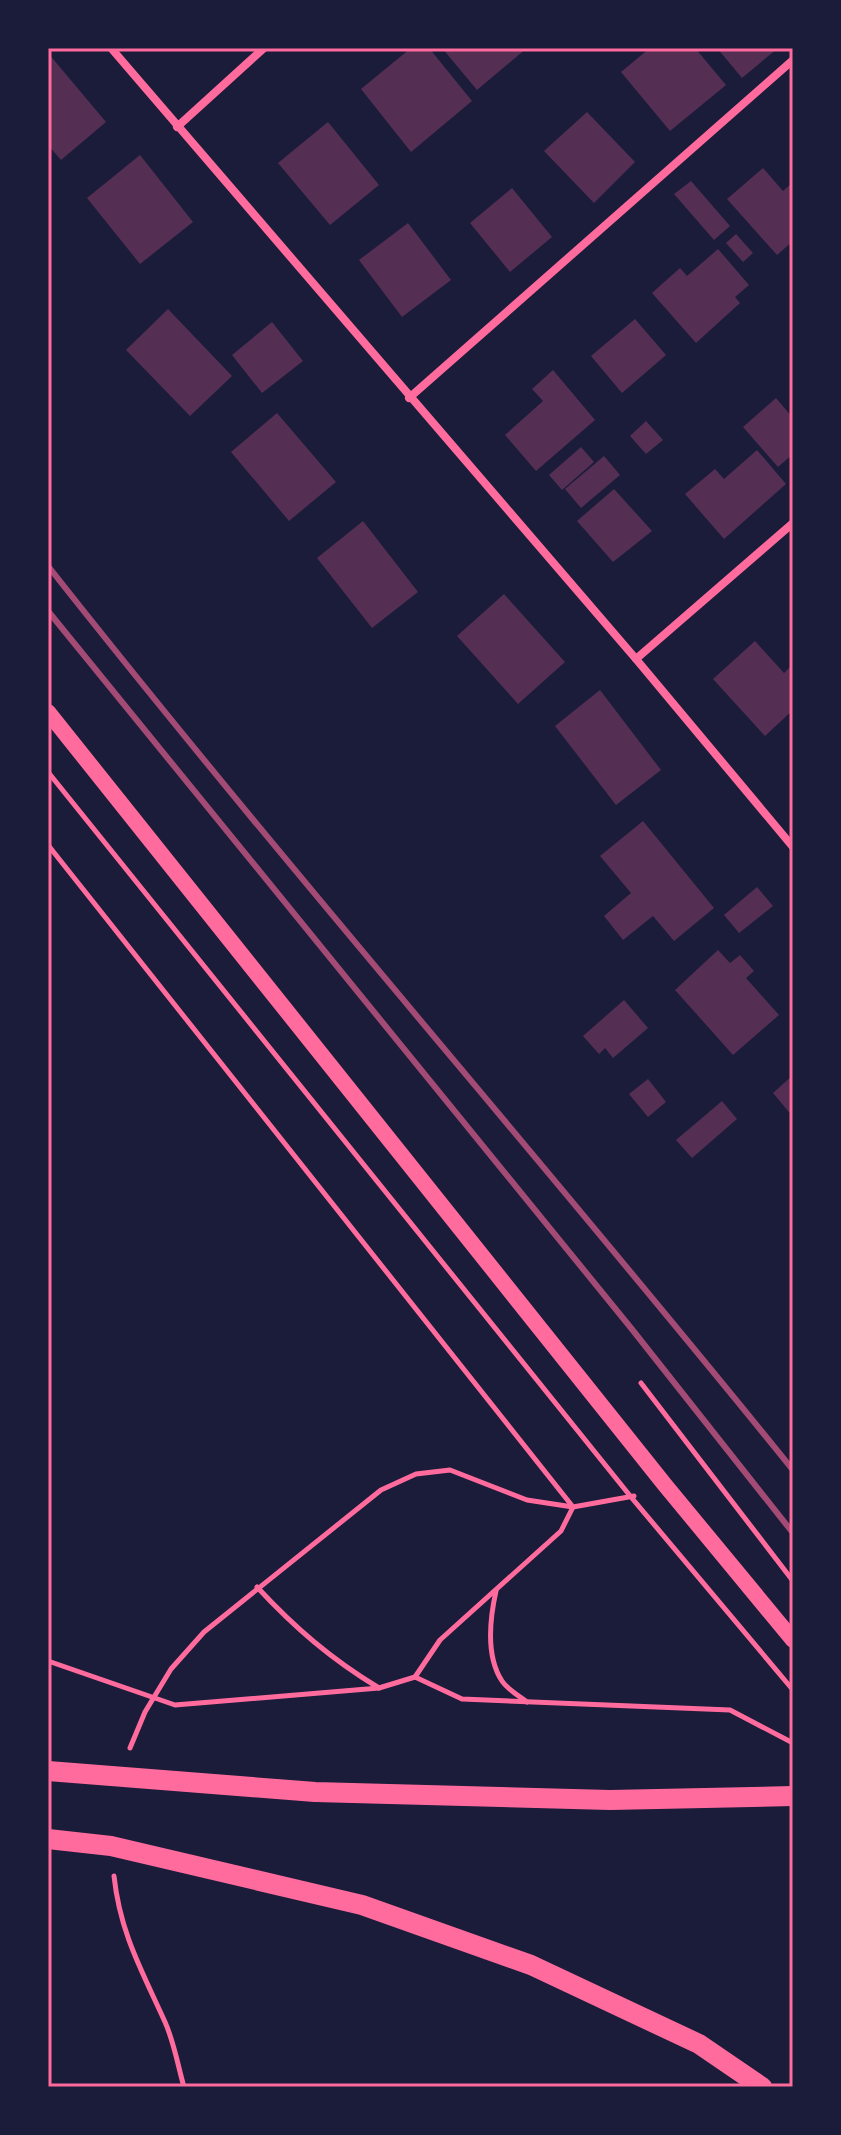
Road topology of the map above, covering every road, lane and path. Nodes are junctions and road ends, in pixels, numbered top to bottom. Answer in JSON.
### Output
{"nodes":[{"id":1,"x":111,"y":48,"type":"edge"},
{"id":2,"x":264,"y":48,"type":"edge"},
{"id":3,"x":793,"y":60,"type":"edge"},
{"id":4,"x":177,"y":127,"type":"junction"},
{"id":5,"x":409,"y":398,"type":"junction"},
{"id":6,"x":793,"y":523,"type":"edge"},
{"id":7,"x":636,"y":659,"type":"junction"},
{"id":8,"x":48,"y":712,"type":"edge"},
{"id":9,"x":48,"y":772,"type":"edge"},
{"id":10,"x":48,"y":845,"type":"edge"},
{"id":11,"x":793,"y":847,"type":"edge"},
{"id":12,"x":641,"y":1383,"type":"dead end"},
{"id":13,"x":665,"y":1485,"type":"junction"},
{"id":14,"x":631,"y":1497,"type":"junction"},
{"id":15,"x":573,"y":1507,"type":"junction"},
{"id":16,"x":793,"y":1581,"type":"edge"},
{"id":17,"x":257,"y":1587,"type":"junction"},
{"id":18,"x":496,"y":1591,"type":"junction"},
{"id":19,"x":204,"y":1632,"type":"dead end"},
{"id":20,"x":793,"y":1640,"type":"edge"},
{"id":21,"x":48,"y":1661,"type":"edge"},
{"id":22,"x":415,"y":1677,"type":"junction"},
{"id":23,"x":379,"y":1688,"type":"junction"},
{"id":24,"x":792,"y":1689,"type":"edge"},
{"id":25,"x":528,"y":1703,"type":"junction"},
{"id":26,"x":793,"y":1743,"type":"edge"},
{"id":27,"x":48,"y":1771,"type":"edge"},
{"id":28,"x":793,"y":1796,"type":"edge"},
{"id":29,"x":48,"y":1839,"type":"edge"},
{"id":30,"x":131,"y":1954,"type":"dead end"},
{"id":31,"x":184,"y":2087,"type":"edge"},
{"id":32,"x":762,"y":2087,"type":"edge"}],
"edges":[{"from":1,"to":4,"type":"street"},
{"from":2,"to":4,"type":"street"},
{"from":3,"to":5,"type":"street"},
{"from":4,"to":5,"type":"street"},
{"from":5,"to":7,"type":"street"},
{"from":6,"to":7,"type":"street"},
{"from":7,"to":11,"type":"street"},
{"from":8,"to":13,"type":"main road"},
{"from":9,"to":14,"type":"path"},
{"from":10,"to":15,"type":"path"},
{"from":12,"to":16,"type":"path"},
{"from":13,"to":14,"type":"path"},
{"from":13,"to":20,"type":"main road"},
{"from":14,"to":15,"type":"path"},
{"from":14,"to":24,"type":"path"},
{"from":15,"to":17,"type":"path"},
{"from":15,"to":18,"type":"path"},
{"from":17,"to":19,"type":"path"},
{"from":17,"to":23,"type":"path"},
{"from":18,"to":22,"type":"path"},
{"from":18,"to":25,"type":"path"},
{"from":21,"to":23,"type":"path"},
{"from":22,"to":23,"type":"path"},
{"from":22,"to":25,"type":"path"},
{"from":25,"to":26,"type":"path"},
{"from":27,"to":28,"type":"main road"},
{"from":29,"to":32,"type":"main road"},
{"from":30,"to":31,"type":"path"}]}
